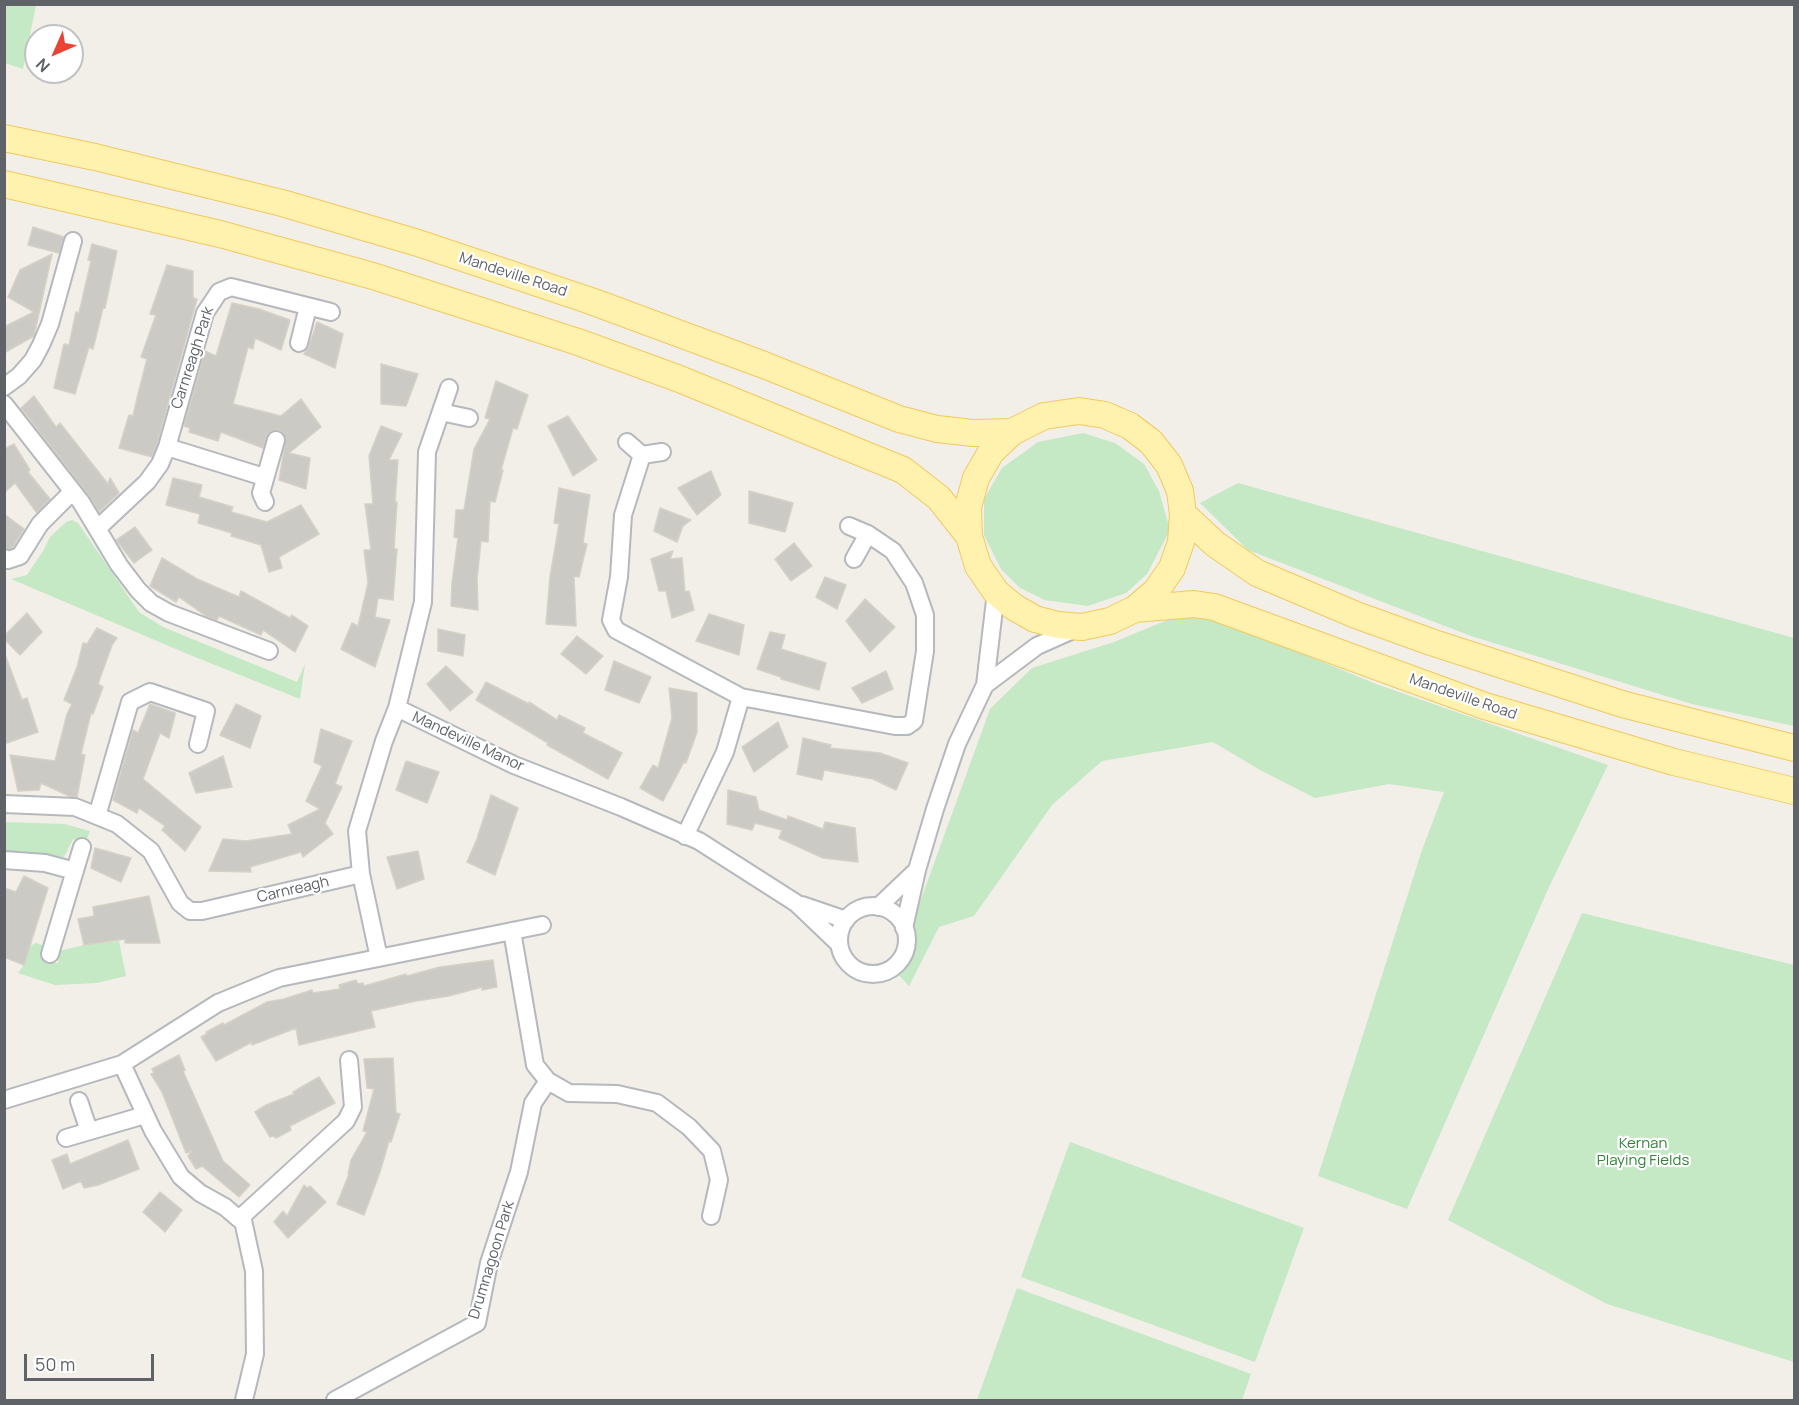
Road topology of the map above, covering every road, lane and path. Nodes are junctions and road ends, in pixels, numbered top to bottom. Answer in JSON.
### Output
{"nodes":[{"id":1,"x":4,"y":138,"type":"edge"},
{"id":2,"x":4,"y":184,"type":"edge"},
{"id":3,"x":73,"y":241,"type":"dead end"},
{"id":4,"x":308,"y":307,"type":"junction"},
{"id":5,"x":331,"y":312,"type":"dead end"},
{"id":6,"x":299,"y":344,"type":"dead end"},
{"id":7,"x":4,"y":387,"type":"edge"},
{"id":8,"x":449,"y":388,"type":"dead end"},
{"id":9,"x":4,"y":404,"type":"edge"},
{"id":10,"x":441,"y":412,"type":"junction"},
{"id":11,"x":469,"y":418,"type":"dead end"},
{"id":12,"x":1012,"y":432,"type":"junction"},
{"id":13,"x":276,"y":440,"type":"dead end"},
{"id":14,"x":627,"y":442,"type":"dead end"},
{"id":15,"x":167,"y":447,"type":"junction"},
{"id":16,"x":662,"y":452,"type":"dead end"},
{"id":17,"x":642,"y":455,"type":"junction"},
{"id":18,"x":264,"y":477,"type":"junction"},
{"id":19,"x":72,"y":492,"type":"junction"},
{"id":20,"x":265,"y":502,"type":"dead end"},
{"id":21,"x":1184,"y":514,"type":"junction"},
{"id":22,"x":849,"y":526,"type":"dead end"},
{"id":23,"x":98,"y":528,"type":"junction"},
{"id":24,"x":868,"y":534,"type":"junction"},
{"id":25,"x":969,"y":536,"type":"junction"},
{"id":26,"x":4,"y":558,"type":"edge"},
{"id":27,"x":854,"y":559,"type":"dead end"},
{"id":28,"x":996,"y":592,"type":"junction"},
{"id":29,"x":1135,"y":609,"type":"junction"},
{"id":30,"x":1082,"y":627,"type":"junction"},
{"id":31,"x":269,"y":651,"type":"dead end"},
{"id":32,"x":985,"y":685,"type":"junction"},
{"id":33,"x":741,"y":697,"type":"junction"},
{"id":34,"x":397,"y":708,"type":"junction"},
{"id":35,"x":198,"y":744,"type":"dead end"},
{"id":36,"x":1794,"y":748,"type":"edge"},
{"id":37,"x":1794,"y":791,"type":"edge"},
{"id":38,"x":4,"y":804,"type":"edge"},
{"id":39,"x":97,"y":816,"type":"junction"},
{"id":40,"x":685,"y":836,"type":"junction"},
{"id":41,"x":82,"y":847,"type":"dead end"},
{"id":42,"x":4,"y":861,"type":"edge"},
{"id":43,"x":917,"y":870,"type":"junction"},
{"id":44,"x":75,"y":871,"type":"junction"},
{"id":45,"x":361,"y":874,"type":"junction"},
{"id":46,"x":796,"y":903,"type":"junction"},
{"id":47,"x":878,"y":907,"type":"junction"},
{"id":48,"x":846,"y":920,"type":"junction"},
{"id":49,"x":543,"y":925,"type":"dead end"},
{"id":50,"x":904,"y":928,"type":"junction"},
{"id":51,"x":512,"y":931,"type":"junction"},
{"id":52,"x":839,"y":944,"type":"junction"},
{"id":53,"x":50,"y":954,"type":"dead end"},
{"id":54,"x":379,"y":958,"type":"junction"},
{"id":55,"x":349,"y":1060,"type":"dead end"},
{"id":56,"x":122,"y":1064,"type":"junction"},
{"id":57,"x":548,"y":1081,"type":"junction"},
{"id":58,"x":4,"y":1100,"type":"edge"},
{"id":59,"x":79,"y":1101,"type":"dead end"},
{"id":60,"x":145,"y":1115,"type":"junction"},
{"id":61,"x":89,"y":1131,"type":"junction"},
{"id":62,"x":66,"y":1138,"type":"dead end"},
{"id":63,"x":242,"y":1216,"type":"junction"},
{"id":64,"x":711,"y":1216,"type":"dead end"},
{"id":65,"x":244,"y":1401,"type":"edge"},
{"id":66,"x":335,"y":1401,"type":"edge"}],
"edges":[{"from":1,"to":12,"type":"main road","name":"Mandeville Road"},
{"from":2,"to":25,"type":"main road"},
{"from":3,"to":7,"type":"street"},
{"from":4,"to":5,"type":"street","name":"Carnreagh Park"},
{"from":4,"to":6,"type":"street"},
{"from":4,"to":15,"type":"street","name":"Carnreagh Park"},
{"from":8,"to":10,"type":"street","name":"Mandeville Manor"},
{"from":9,"to":19,"type":"street"},
{"from":10,"to":11,"type":"street"},
{"from":10,"to":34,"type":"street","name":"Mandeville Manor"},
{"from":12,"to":21,"type":"main road"},
{"from":12,"to":25,"type":"main road"},
{"from":13,"to":18,"type":"street"},
{"from":14,"to":17,"type":"street"},
{"from":15,"to":18,"type":"street"},
{"from":15,"to":23,"type":"street","name":"Carnreagh Park"},
{"from":16,"to":17,"type":"street"},
{"from":17,"to":33,"type":"street"},
{"from":18,"to":20,"type":"street"},
{"from":19,"to":23,"type":"street"},
{"from":19,"to":26,"type":"street"},
{"from":21,"to":29,"type":"main road"},
{"from":21,"to":36,"type":"main road"},
{"from":22,"to":24,"type":"street"},
{"from":23,"to":31,"type":"street"},
{"from":24,"to":27,"type":"street"},
{"from":24,"to":33,"type":"street"},
{"from":25,"to":28,"type":"main road"},
{"from":28,"to":30,"type":"main road"},
{"from":28,"to":32,"type":"street","name":"Mandeville Manor"},
{"from":29,"to":30,"type":"main road"},
{"from":29,"to":37,"type":"main road","name":"Mandeville Road"},
{"from":30,"to":32,"type":"street","name":"Mandeville Manor"},
{"from":32,"to":43,"type":"street","name":"Mandeville Manor"},
{"from":33,"to":40,"type":"street"},
{"from":34,"to":40,"type":"street","name":"Mandeville Manor"},
{"from":34,"to":45,"type":"street"},
{"from":35,"to":39,"type":"street"},
{"from":38,"to":39,"type":"street","name":"Carnreagh"},
{"from":39,"to":45,"type":"street","name":"Carnreagh"},
{"from":40,"to":46,"type":"street","name":"Mandeville Manor"},
{"from":41,"to":44,"type":"street"},
{"from":42,"to":44,"type":"street"},
{"from":43,"to":47,"type":"street"},
{"from":43,"to":50,"type":"street","name":"Mandeville Manor"},
{"from":44,"to":53,"type":"street"},
{"from":45,"to":54,"type":"street"},
{"from":46,"to":48,"type":"street","name":"Mandeville Manor"},
{"from":46,"to":52,"type":"street","name":"Mandeville Manor"},
{"from":47,"to":48,"type":"street"},
{"from":47,"to":50,"type":"street"},
{"from":48,"to":52,"type":"street"},
{"from":49,"to":51,"type":"street"},
{"from":50,"to":52,"type":"street","name":"Mandeville Manor"},
{"from":51,"to":54,"type":"street"},
{"from":51,"to":57,"type":"street"},
{"from":54,"to":56,"type":"street"},
{"from":55,"to":63,"type":"street"},
{"from":56,"to":58,"type":"street"},
{"from":56,"to":60,"type":"street"},
{"from":57,"to":64,"type":"street"},
{"from":57,"to":66,"type":"street","name":"Drumnagoon Park"},
{"from":59,"to":61,"type":"street"},
{"from":60,"to":61,"type":"street"},
{"from":60,"to":63,"type":"street"},
{"from":61,"to":62,"type":"street"},
{"from":63,"to":65,"type":"street"}]}
